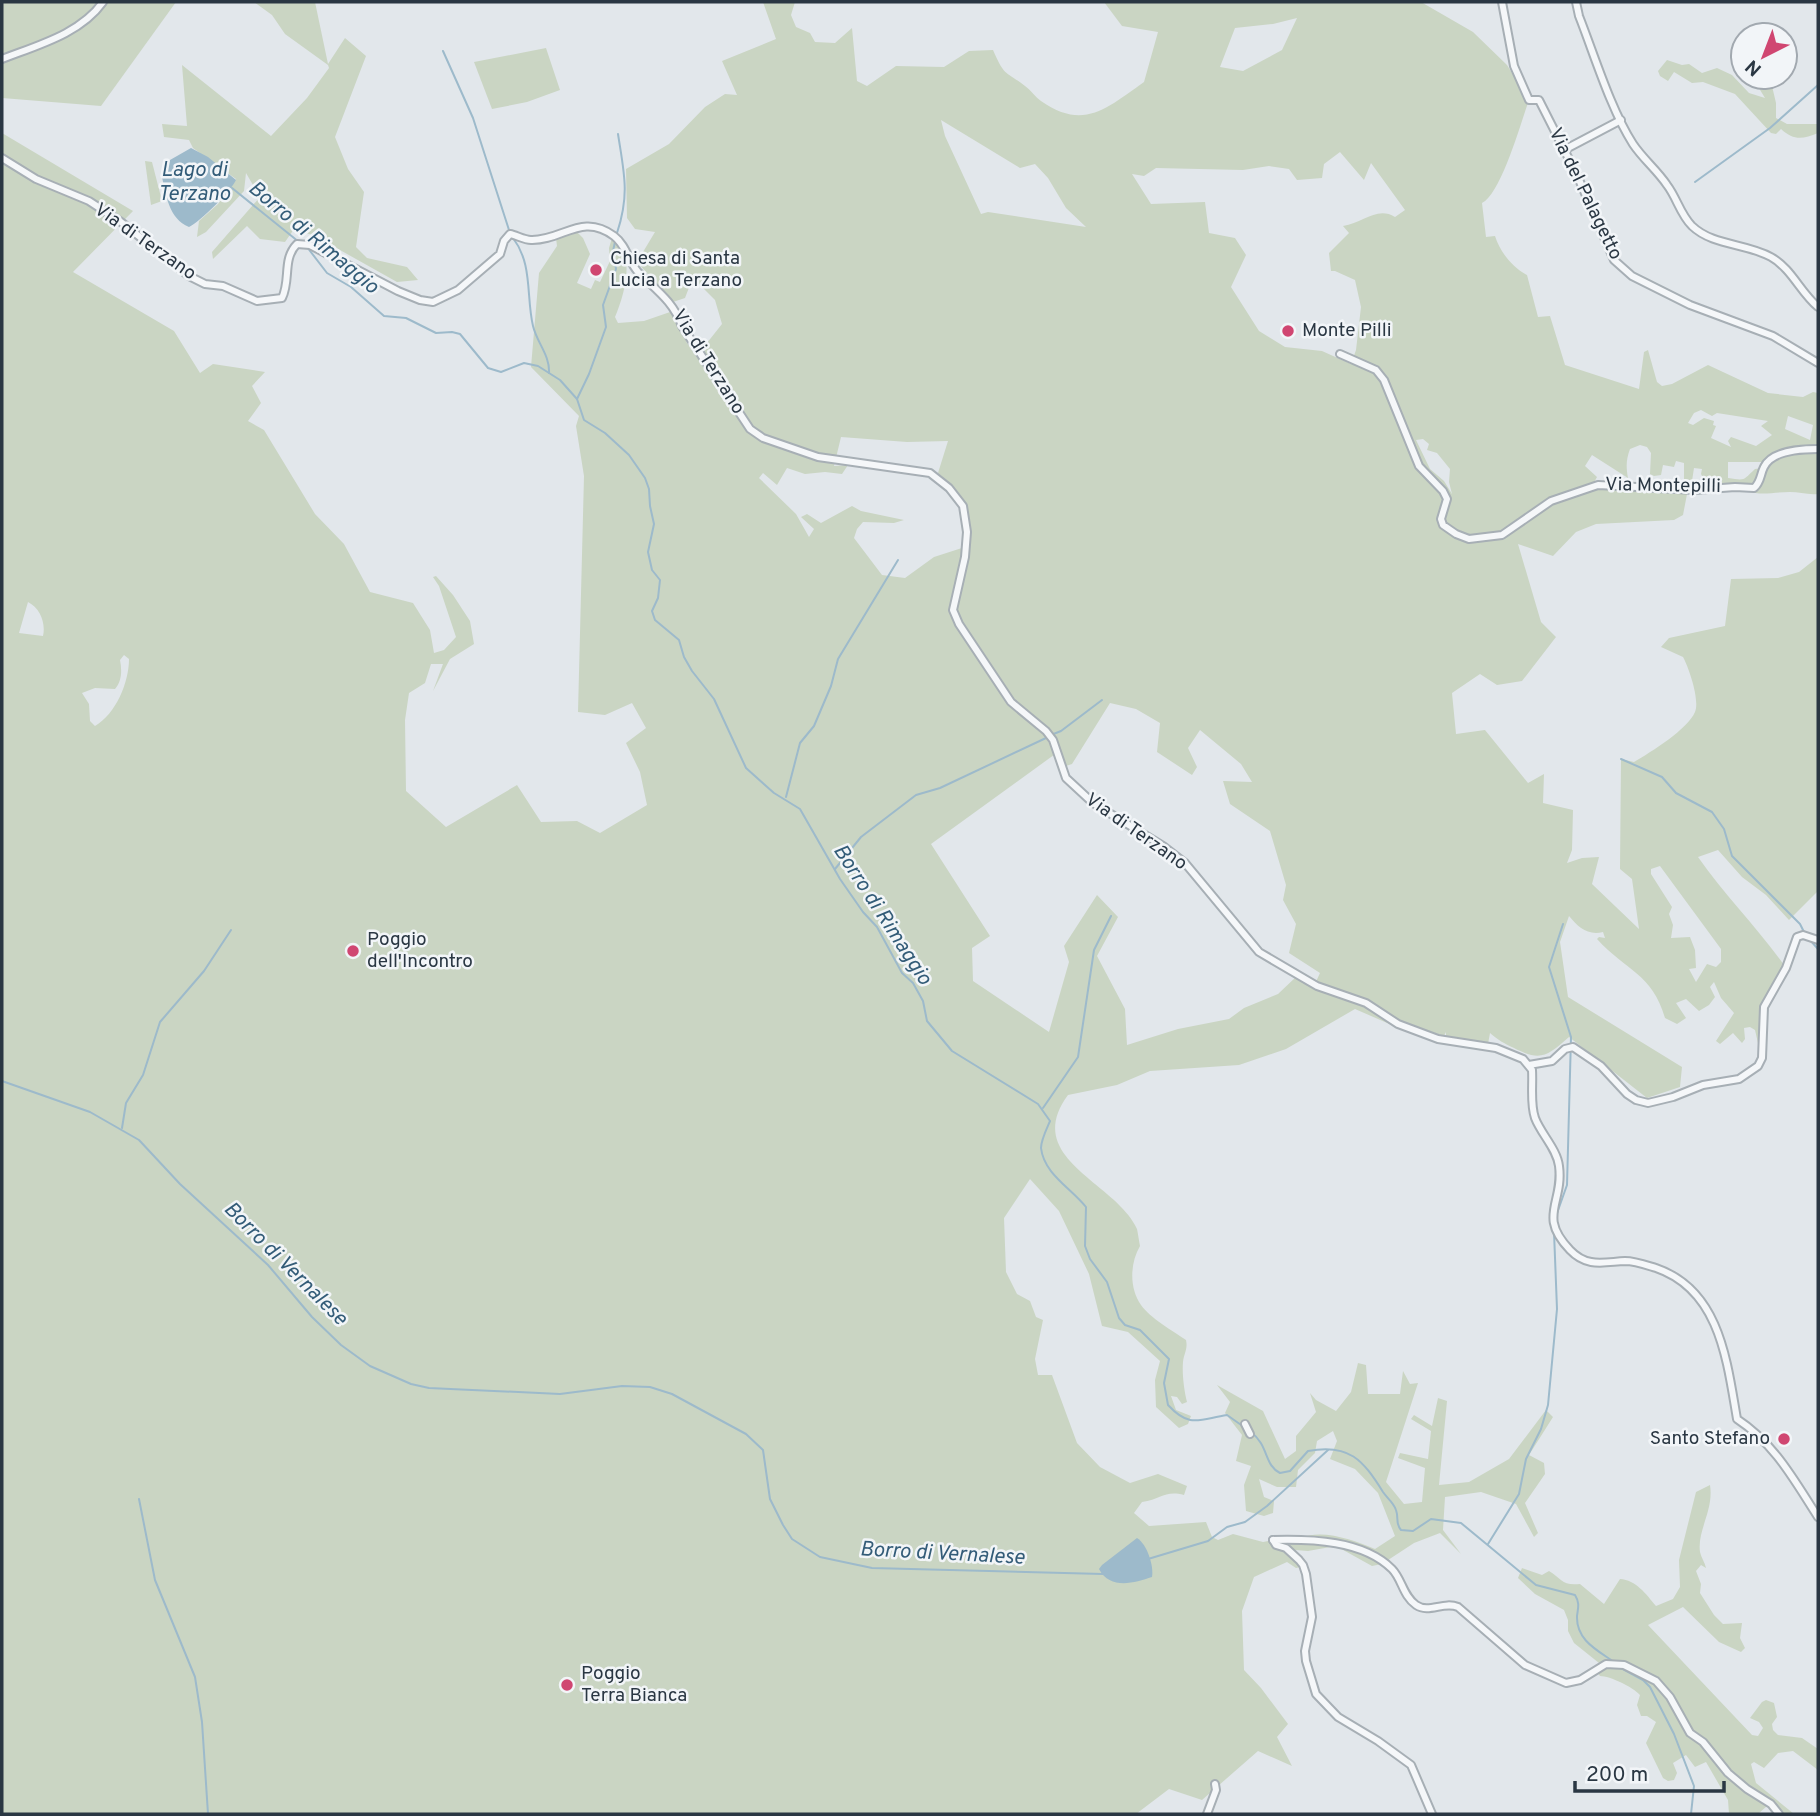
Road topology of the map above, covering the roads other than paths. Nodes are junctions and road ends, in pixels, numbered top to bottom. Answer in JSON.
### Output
{"nodes":[{"id":1,"x":103,"y":2,"type":"edge"},
{"id":2,"x":1502,"y":2,"type":"edge"},
{"id":3,"x":1576,"y":2,"type":"edge"},
{"id":4,"x":2,"y":59,"type":"edge"},
{"id":5,"x":1621,"y":120,"type":"junction"},
{"id":6,"x":1564,"y":150,"type":"junction"},
{"id":7,"x":2,"y":158,"type":"edge"},
{"id":8,"x":1818,"y":307,"type":"edge"},
{"id":9,"x":1340,"y":354,"type":"dead end"},
{"id":10,"x":1818,"y":363,"type":"edge"},
{"id":11,"x":1818,"y":449,"type":"edge"},
{"id":12,"x":1818,"y":940,"type":"edge"},
{"id":13,"x":1529,"y":1065,"type":"junction"},
{"id":14,"x":1245,"y":1424,"type":"dead end"},
{"id":15,"x":1250,"y":1434,"type":"dead end"},
{"id":16,"x":1818,"y":1517,"type":"edge"},
{"id":17,"x":1215,"y":1784,"type":"dead end"},
{"id":18,"x":1207,"y":1814,"type":"edge"},
{"id":19,"x":1432,"y":1814,"type":"edge"},
{"id":20,"x":1779,"y":1814,"type":"edge"}],
"edges":[{"from":1,"to":4,"type":"street"},
{"from":2,"to":6,"type":"street","name":"Via del Palagetto"},
{"from":3,"to":5,"type":"street"},
{"from":5,"to":6,"type":"street"},
{"from":5,"to":8,"type":"street"},
{"from":6,"to":10,"type":"street","name":"Via del Palagetto"},
{"from":7,"to":13,"type":"street","name":"Via di Terzano"},
{"from":9,"to":11,"type":"street","name":"Via Montepilli"},
{"from":12,"to":13,"type":"street"},
{"from":13,"to":16,"type":"street"},
{"from":14,"to":15,"type":"street"},
{"from":17,"to":18,"type":"street"},
{"from":19,"to":20,"type":"street"}]}
